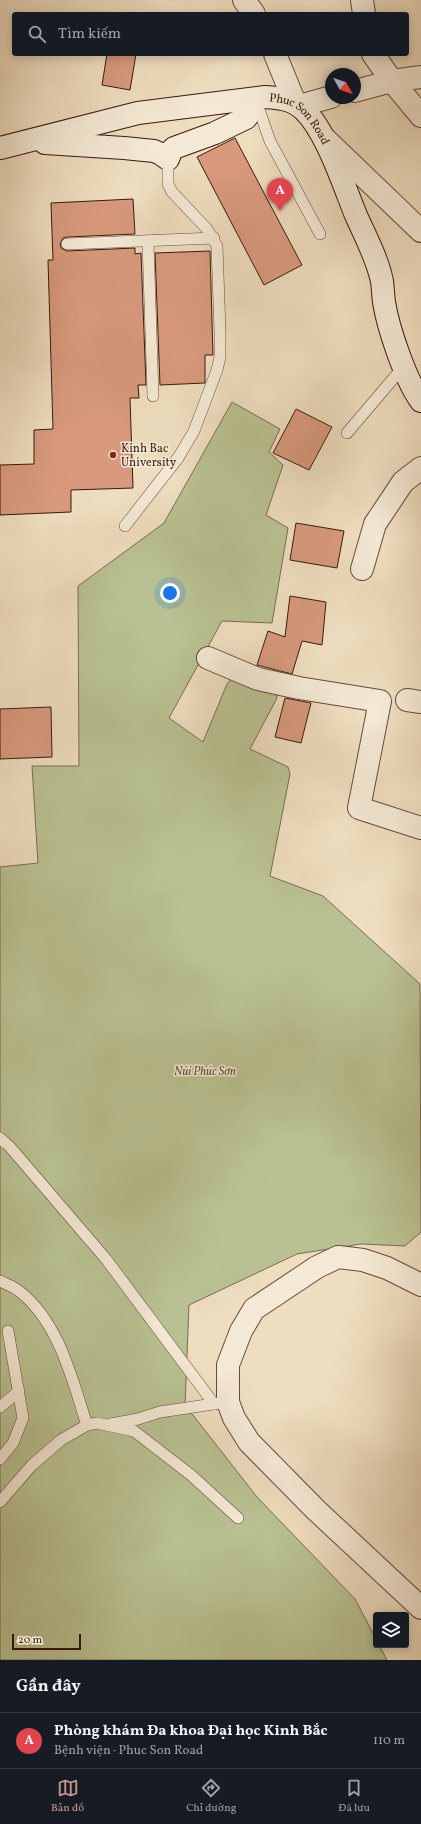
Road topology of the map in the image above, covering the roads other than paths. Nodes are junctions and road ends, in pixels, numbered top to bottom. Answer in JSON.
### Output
{"nodes":[{"id":1,"x":244,"y":0,"type":"edge"},
{"id":2,"x":362,"y":0,"type":"edge"},
{"id":3,"x":253,"y":12,"type":"edge"},
{"id":4,"x":364,"y":12,"type":"edge"},
{"id":5,"x":277,"y":56,"type":"edge"},
{"id":6,"x":374,"y":56,"type":"edge"},
{"id":7,"x":421,"y":77,"type":"edge"},
{"id":8,"x":392,"y":81,"type":"junction"},
{"id":9,"x":361,"y":89,"type":"edge"},
{"id":10,"x":325,"y":98,"type":"edge"},
{"id":11,"x":253,"y":99,"type":"junction"},
{"id":12,"x":297,"y":104,"type":"junction"},
{"id":13,"x":421,"y":116,"type":"edge"},
{"id":14,"x":324,"y":138,"type":"junction"},
{"id":15,"x":28,"y":141,"type":"junction"},
{"id":16,"x":0,"y":148,"type":"edge"},
{"id":17,"x":168,"y":159,"type":"junction"},
{"id":18,"x":421,"y":231,"type":"edge"},
{"id":19,"x":320,"y":234,"type":"dead end"},
{"id":20,"x":214,"y":238,"type":"junction"},
{"id":21,"x":148,"y":241,"type":"junction"},
{"id":22,"x":67,"y":244,"type":"dead end"},
{"id":23,"x":404,"y":366,"type":"junction"},
{"id":24,"x":153,"y":396,"type":"dead end"},
{"id":25,"x":421,"y":401,"type":"edge"},
{"id":26,"x":347,"y":433,"type":"dead end"},
{"id":27,"x":421,"y":468,"type":"edge"},
{"id":28,"x":125,"y":526,"type":"dead end"},
{"id":29,"x":362,"y":569,"type":"dead end"},
{"id":30,"x":208,"y":658,"type":"dead end"},
{"id":31,"x":421,"y":828,"type":"edge"},
{"id":32,"x":0,"y":1138,"type":"edge"},
{"id":33,"x":0,"y":1281,"type":"edge"},
{"id":34,"x":421,"y":1285,"type":"edge"},
{"id":35,"x":8,"y":1331,"type":"dead end"},
{"id":36,"x":19,"y":1391,"type":"junction"},
{"id":37,"x":221,"y":1403,"type":"junction"},
{"id":38,"x":0,"y":1408,"type":"edge"},
{"id":39,"x":86,"y":1425,"type":"junction"},
{"id":40,"x":107,"y":1425,"type":"junction"},
{"id":41,"x":0,"y":1459,"type":"edge"},
{"id":42,"x":0,"y":1502,"type":"edge"},
{"id":43,"x":238,"y":1518,"type":"dead end"},
{"id":44,"x":421,"y":1608,"type":"edge"}],
"edges":[{"from":1,"to":3,"type":"street"},
{"from":2,"to":4,"type":"street"},
{"from":5,"to":12,"type":"street"},
{"from":6,"to":8,"type":"street"},
{"from":7,"to":8,"type":"street"},
{"from":8,"to":9,"type":"street"},
{"from":8,"to":13,"type":"street"},
{"from":10,"to":12,"type":"street"},
{"from":11,"to":12,"type":"street","name":"Phuc Son Road"},
{"from":11,"to":15,"type":"street","name":"Phuc Son Road"},
{"from":11,"to":17,"type":"street"},
{"from":11,"to":19,"type":"lane"},
{"from":12,"to":14,"type":"street","name":"Phuc Son Road"},
{"from":14,"to":18,"type":"street"},
{"from":14,"to":23,"type":"street","name":"Phuc Son Road"},
{"from":15,"to":16,"type":"street","name":"Phuc Son Road"},
{"from":15,"to":17,"type":"street"},
{"from":17,"to":20,"type":"lane"},
{"from":20,"to":21,"type":"lane"},
{"from":20,"to":28,"type":"lane"},
{"from":21,"to":22,"type":"lane"},
{"from":21,"to":24,"type":"lane"},
{"from":23,"to":25,"type":"street","name":"Phuc Son Road"},
{"from":23,"to":26,"type":"lane"},
{"from":27,"to":29,"type":"street"},
{"from":30,"to":31,"type":"street"},
{"from":32,"to":37,"type":"lane"},
{"from":33,"to":39,"type":"lane"},
{"from":34,"to":37,"type":"street"},
{"from":35,"to":36,"type":"lane"},
{"from":36,"to":38,"type":"lane"},
{"from":36,"to":41,"type":"lane"},
{"from":37,"to":40,"type":"lane"},
{"from":37,"to":44,"type":"street"},
{"from":39,"to":40,"type":"lane"},
{"from":39,"to":42,"type":"lane"},
{"from":40,"to":43,"type":"lane"}]}
